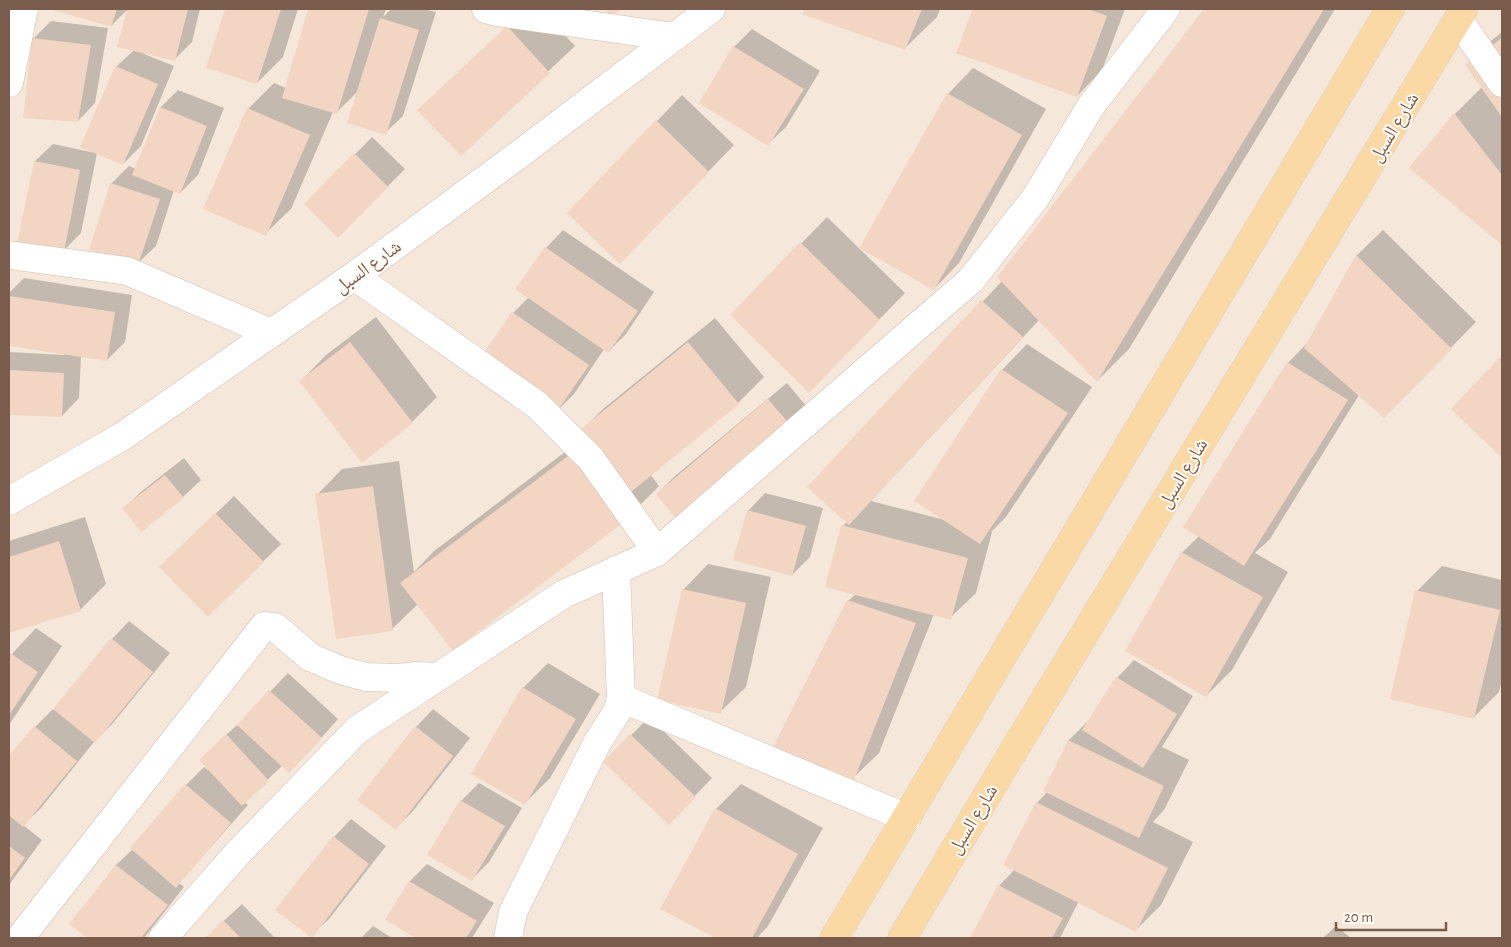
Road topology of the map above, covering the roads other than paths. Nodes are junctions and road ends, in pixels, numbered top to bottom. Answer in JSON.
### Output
{"nodes":[{"id":1,"x":24,"y":9,"type":"edge"},
{"id":2,"x":486,"y":9,"type":"edge"},
{"id":3,"x":711,"y":9,"type":"edge"},
{"id":4,"x":1166,"y":9,"type":"edge"},
{"id":5,"x":1390,"y":9,"type":"edge"},
{"id":6,"x":1461,"y":14,"type":"edge"},
{"id":7,"x":674,"y":37,"type":"junction"},
{"id":8,"x":9,"y":83,"type":"edge"},
{"id":9,"x":1502,"y":83,"type":"edge"},
{"id":10,"x":9,"y":255,"type":"edge"},
{"id":11,"x":354,"y":276,"type":"junction"},
{"id":12,"x":271,"y":333,"type":"junction"},
{"id":13,"x":9,"y":501,"type":"edge"},
{"id":14,"x":656,"y":552,"type":"junction"},
{"id":15,"x":616,"y":570,"type":"junction"},
{"id":16,"x":437,"y":677,"type":"junction"},
{"id":17,"x":621,"y":698,"type":"junction"},
{"id":18,"x":907,"y":818,"type":"junction"},
{"id":19,"x":20,"y":938,"type":"edge"},
{"id":20,"x":163,"y":938,"type":"edge"},
{"id":21,"x":508,"y":938,"type":"edge"},
{"id":22,"x":834,"y":938,"type":"edge"},
{"id":23,"x":902,"y":938,"type":"edge"}],
"edges":[{"from":1,"to":8,"type":"street"},
{"from":2,"to":7,"type":"street"},
{"from":3,"to":7,"type":"street","name":"شارع السبل"},
{"from":4,"to":14,"type":"street"},
{"from":5,"to":18,"type":"main road"},
{"from":6,"to":9,"type":"street"},
{"from":6,"to":23,"type":"main road","name":"شارع السبل"},
{"from":7,"to":11,"type":"street","name":"شارع السبل"},
{"from":10,"to":12,"type":"street"},
{"from":11,"to":12,"type":"street","name":"شارع السبل"},
{"from":11,"to":14,"type":"street"},
{"from":12,"to":13,"type":"street","name":"شارع السبل"},
{"from":14,"to":15,"type":"street"},
{"from":15,"to":16,"type":"street"},
{"from":15,"to":17,"type":"street"},
{"from":16,"to":19,"type":"street"},
{"from":16,"to":20,"type":"street"},
{"from":17,"to":18,"type":"street"},
{"from":17,"to":21,"type":"street"},
{"from":18,"to":22,"type":"main road"}]}
